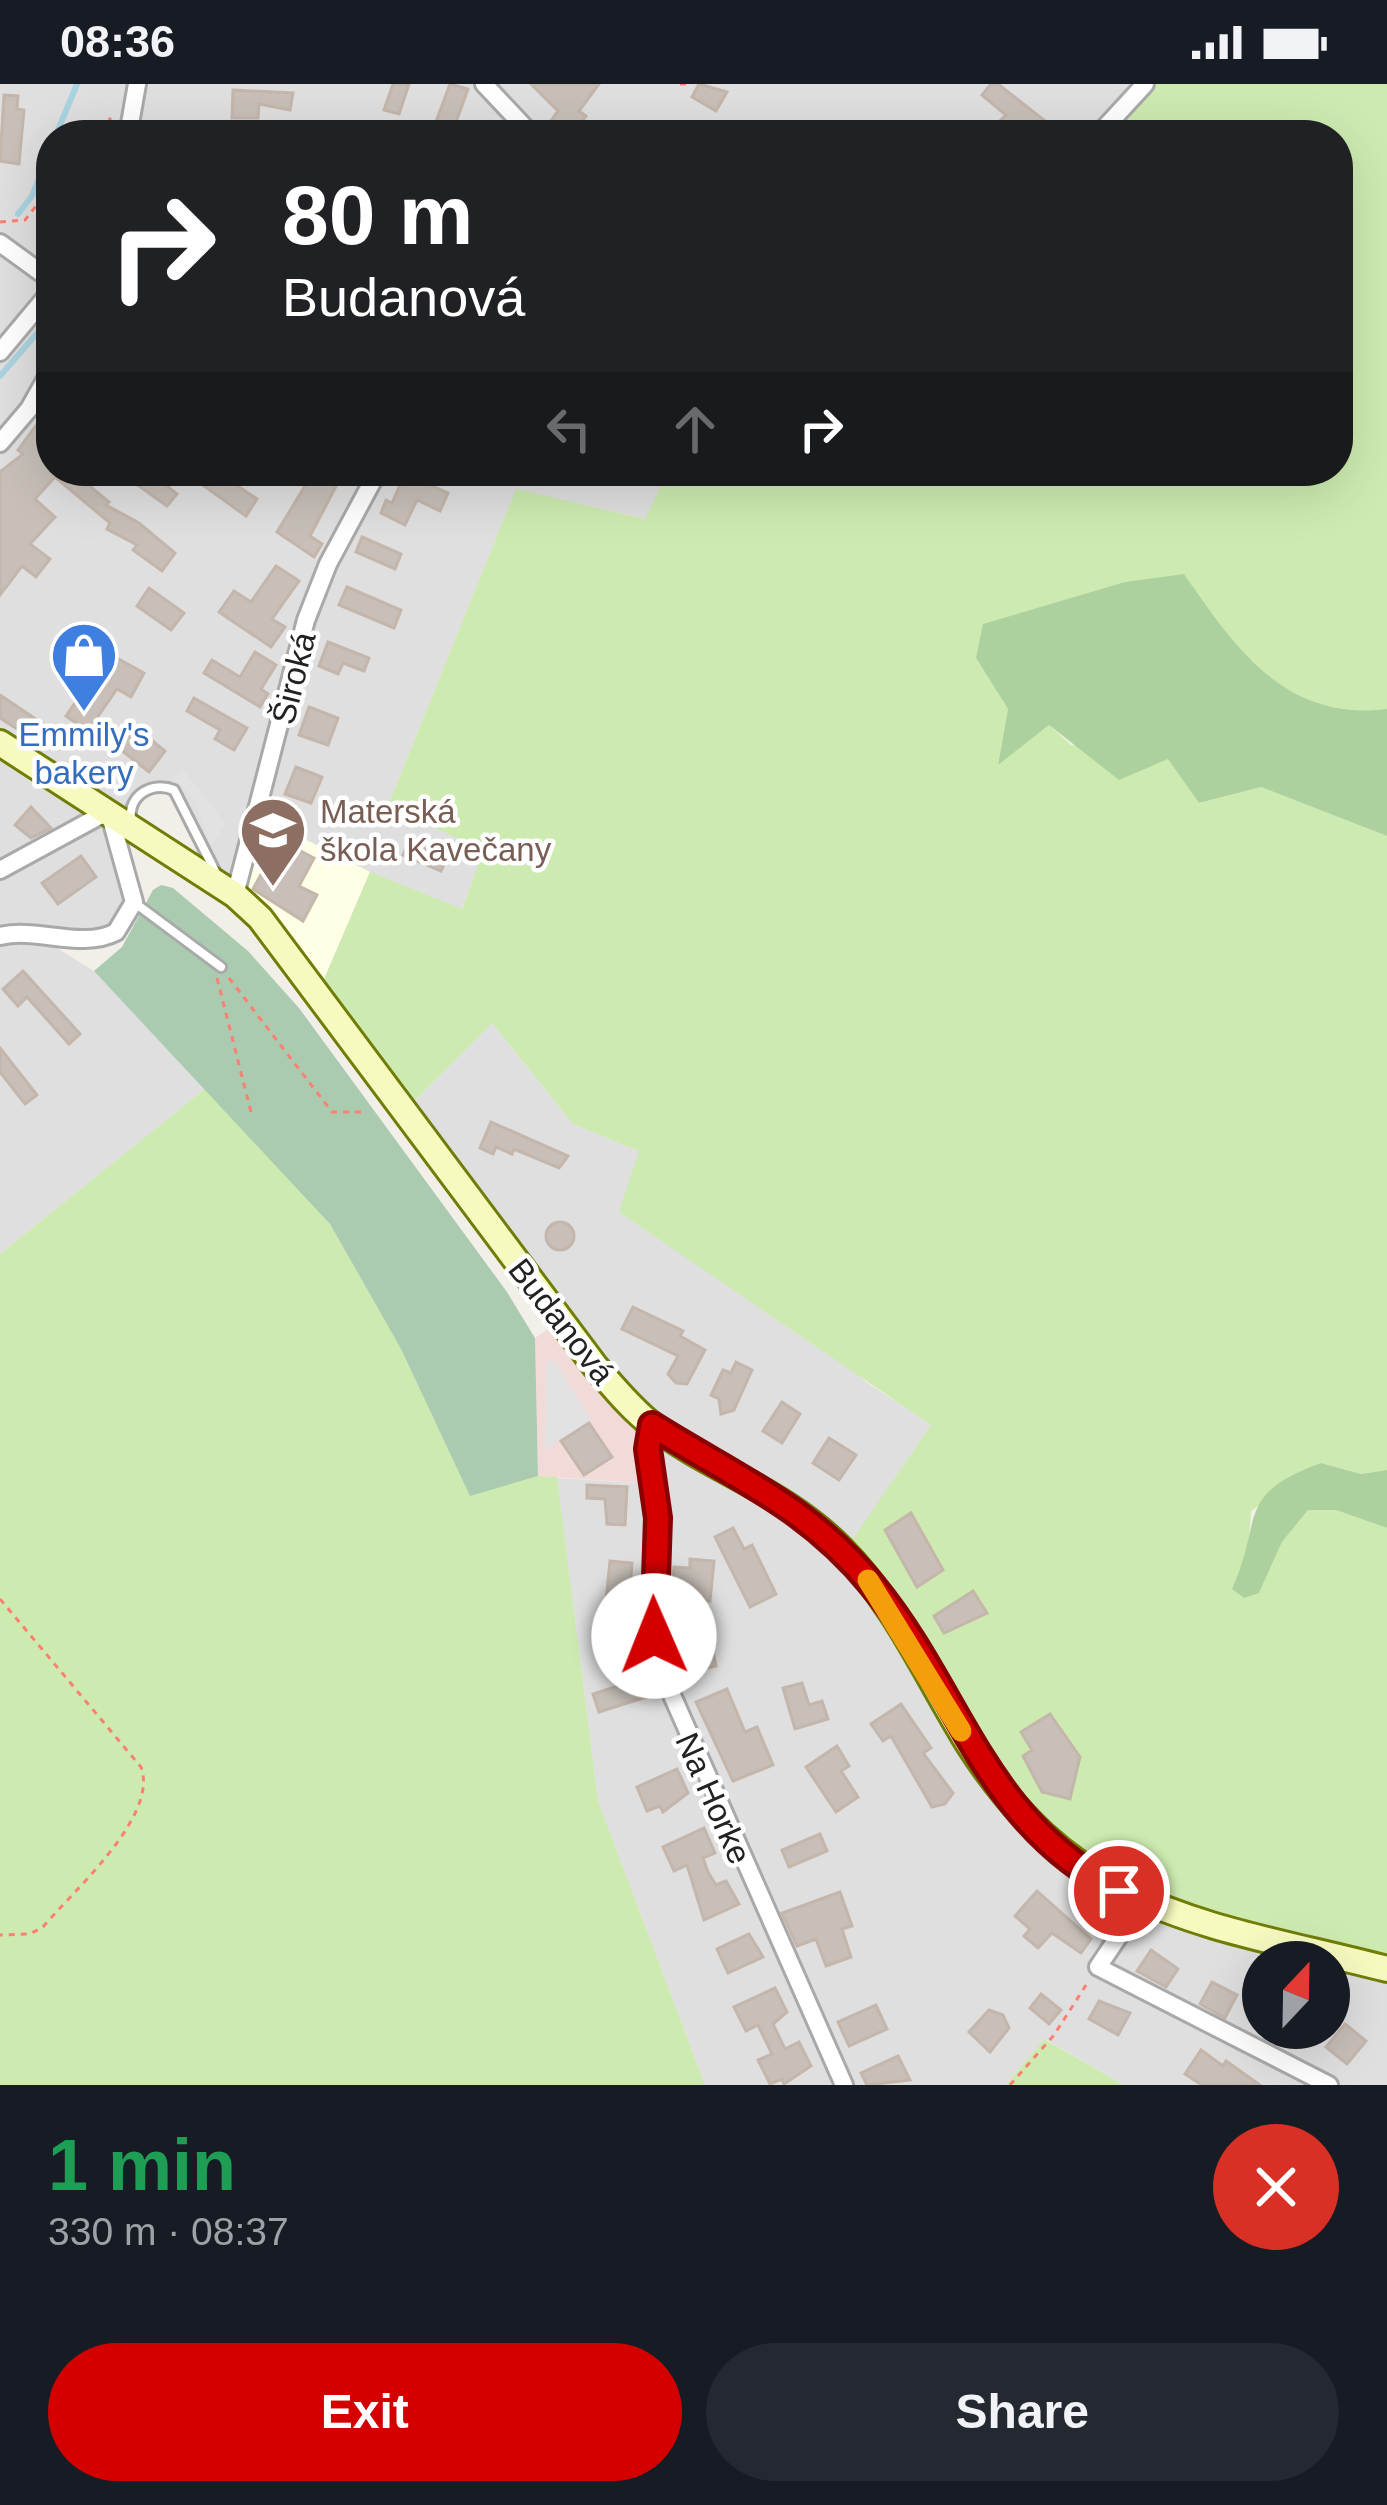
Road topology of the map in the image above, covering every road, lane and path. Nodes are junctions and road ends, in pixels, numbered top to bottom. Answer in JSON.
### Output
{"nodes":[{"id":1,"x":137,"y":84,"type":"edge"},
{"id":2,"x":484,"y":84,"type":"edge"},
{"id":3,"x":680,"y":84,"type":"edge"},
{"id":4,"x":688,"y":84,"type":"edge"},
{"id":5,"x":1144,"y":84,"type":"edge"},
{"id":6,"x":131,"y":120,"type":"edge"},
{"id":7,"x":518,"y":120,"type":"edge"},
{"id":8,"x":1112,"y":120,"type":"edge"},
{"id":9,"x":36,"y":206,"type":"edge"},
{"id":10,"x":0,"y":222,"type":"edge"},
{"id":11,"x":0,"y":243,"type":"edge"},
{"id":12,"x":36,"y":269,"type":"edge"},
{"id":13,"x":36,"y":309,"type":"edge"},
{"id":14,"x":0,"y":352,"type":"edge"},
{"id":15,"x":36,"y":397,"type":"edge"},
{"id":16,"x":0,"y":442,"type":"edge"},
{"id":17,"x":370,"y":486,"type":"edge"},
{"id":18,"x":0,"y":743,"type":"edge"},
{"id":19,"x":107,"y":817,"type":"junction"},
{"id":20,"x":141,"y":836,"type":"junction"},
{"id":21,"x":0,"y":870,"type":"edge"},
{"id":22,"x":235,"y":895,"type":"junction"},
{"id":23,"x":134,"y":902,"type":"junction"},
{"id":24,"x":0,"y":936,"type":"edge"},
{"id":25,"x":212,"y":959,"type":"junction"},
{"id":26,"x":220,"y":967,"type":"joint"},
{"id":27,"x":363,"y":1112,"type":"dead end"},
{"id":28,"x":252,"y":1116,"type":"dead end"},
{"id":29,"x":652,"y":1425,"type":"junction"},
{"id":30,"x":0,"y":1599,"type":"edge"},
{"id":31,"x":1141,"y":1903,"type":"junction"},
{"id":32,"x":0,"y":1935,"type":"edge"},
{"id":33,"x":1098,"y":1967,"type":"junction"},
{"id":34,"x":1387,"y":1969,"type":"edge"},
{"id":35,"x":844,"y":2085,"type":"edge"},
{"id":36,"x":1010,"y":2085,"type":"edge"},
{"id":37,"x":1329,"y":2085,"type":"edge"}],
"edges":[{"from":1,"to":6,"type":"street"},
{"from":2,"to":7,"type":"street"},
{"from":3,"to":4,"type":"path"},
{"from":5,"to":8,"type":"street"},
{"from":9,"to":10,"type":"path"},
{"from":11,"to":12,"type":"street"},
{"from":13,"to":14,"type":"street"},
{"from":15,"to":16,"type":"street"},
{"from":17,"to":22,"type":"street","name":"Široká"},
{"from":18,"to":19,"type":"street","name":"Budanová"},
{"from":19,"to":20,"type":"street","name":"Budanová"},
{"from":19,"to":21,"type":"street"},
{"from":19,"to":23,"type":"street"},
{"from":20,"to":22,"type":"street","name":"Budanová"},
{"from":20,"to":22,"type":"lane"},
{"from":22,"to":29,"type":"street","name":"Budanová"},
{"from":23,"to":24,"type":"street"},
{"from":23,"to":25,"type":"lane"},
{"from":25,"to":26,"type":"lane"},
{"from":25,"to":28,"type":"path"},
{"from":26,"to":27,"type":"path"},
{"from":29,"to":31,"type":"street","name":"Budanová"},
{"from":29,"to":35,"type":"street","name":"Na Horke"},
{"from":30,"to":32,"type":"path"},
{"from":31,"to":33,"type":"street"},
{"from":31,"to":34,"type":"street","name":"Budanová"},
{"from":33,"to":36,"type":"path"},
{"from":33,"to":37,"type":"street"}]}
